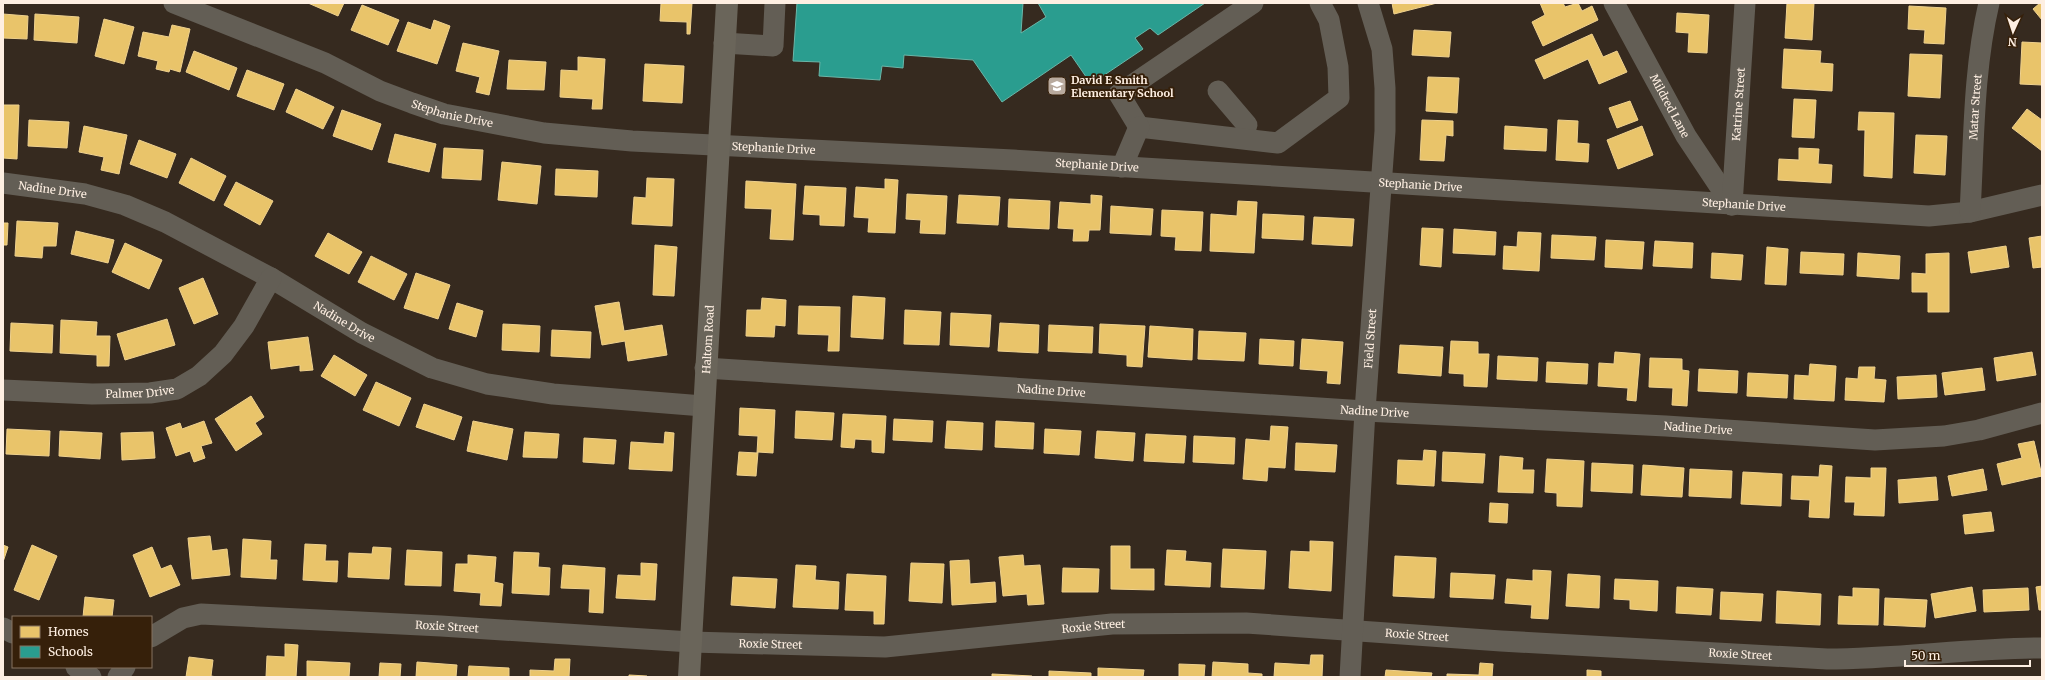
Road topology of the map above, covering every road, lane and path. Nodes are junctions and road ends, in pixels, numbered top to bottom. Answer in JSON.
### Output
{"nodes":[{"id":1,"x":174,"y":3,"type":"edge"},
{"id":2,"x":727,"y":3,"type":"edge"},
{"id":3,"x":775,"y":3,"type":"edge"},
{"id":4,"x":1254,"y":3,"type":"edge"},
{"id":5,"x":1320,"y":3,"type":"edge"},
{"id":6,"x":1368,"y":3,"type":"edge"},
{"id":7,"x":1614,"y":3,"type":"edge"},
{"id":8,"x":1745,"y":3,"type":"edge"},
{"id":9,"x":1989,"y":3,"type":"edge"},
{"id":10,"x":724,"y":43,"type":"junction"},
{"id":11,"x":1218,"y":91,"type":"dead end"},
{"id":12,"x":1247,"y":125,"type":"dead end"},
{"id":13,"x":1139,"y":127,"type":"junction"},
{"id":14,"x":718,"y":146,"type":"junction"},
{"id":15,"x":1122,"y":167,"type":"junction"},
{"id":16,"x":3,"y":183,"type":"edge"},
{"id":17,"x":1381,"y":184,"type":"junction"},
{"id":18,"x":2042,"y":194,"type":"edge"},
{"id":19,"x":1732,"y":205,"type":"junction"},
{"id":20,"x":1970,"y":212,"type":"junction"},
{"id":21,"x":271,"y":278,"type":"junction"},
{"id":22,"x":705,"y":368,"type":"junction"},
{"id":23,"x":3,"y":390,"type":"edge"},
{"id":24,"x":703,"y":406,"type":"junction"},
{"id":25,"x":1365,"y":411,"type":"junction"},
{"id":26,"x":2042,"y":413,"type":"edge"},
{"id":27,"x":3,"y":628,"type":"edge"},
{"id":28,"x":1353,"y":631,"type":"junction"},
{"id":29,"x":12,"y":632,"type":"edge"},
{"id":30,"x":152,"y":637,"type":"edge"},
{"id":31,"x":691,"y":642,"type":"junction"},
{"id":32,"x":2042,"y":648,"type":"edge"},
{"id":33,"x":78,"y":668,"type":"edge"},
{"id":34,"x":125,"y":668,"type":"edge"},
{"id":35,"x":91,"y":677,"type":"edge"},
{"id":36,"x":118,"y":677,"type":"edge"},
{"id":37,"x":689,"y":677,"type":"edge"},
{"id":38,"x":1350,"y":677,"type":"edge"}],
"edges":[{"from":1,"to":14,"type":"street","name":"Stephanie Drive"},
{"from":2,"to":10,"type":"main road","name":"Haltom Road"},
{"from":3,"to":10,"type":"street"},
{"from":4,"to":13,"type":"street"},
{"from":5,"to":13,"type":"street"},
{"from":6,"to":17,"type":"street","name":"Field Street"},
{"from":7,"to":19,"type":"street","name":"Mildred Lane"},
{"from":8,"to":19,"type":"street","name":"Katrine Street"},
{"from":9,"to":20,"type":"street","name":"Matar Street"},
{"from":10,"to":14,"type":"main road","name":"Haltom Road"},
{"from":11,"to":12,"type":"street"},
{"from":13,"to":15,"type":"street"},
{"from":14,"to":15,"type":"street","name":"Stephanie Drive"},
{"from":14,"to":22,"type":"main road","name":"Haltom Road"},
{"from":15,"to":17,"type":"street","name":"Stephanie Drive"},
{"from":16,"to":21,"type":"street","name":"Nadine Drive"},
{"from":17,"to":19,"type":"street","name":"Stephanie Drive"},
{"from":17,"to":25,"type":"street","name":"Field Street"},
{"from":18,"to":20,"type":"street","name":"Stephanie Drive"},
{"from":19,"to":20,"type":"street","name":"Stephanie Drive"},
{"from":21,"to":23,"type":"street","name":"Palmer Drive"},
{"from":21,"to":24,"type":"street","name":"Nadine Drive"},
{"from":22,"to":24,"type":"main road","name":"Haltom Road"},
{"from":22,"to":25,"type":"street","name":"Nadine Drive"},
{"from":24,"to":31,"type":"main road","name":"Haltom Road"},
{"from":25,"to":26,"type":"street","name":"Nadine Drive"},
{"from":25,"to":28,"type":"street","name":"Field Street"},
{"from":27,"to":29,"type":"street"},
{"from":28,"to":31,"type":"street","name":"Roxie Street"},
{"from":28,"to":32,"type":"street","name":"Roxie Street"},
{"from":28,"to":38,"type":"street","name":"Field Street"},
{"from":30,"to":31,"type":"street","name":"Roxie Street"},
{"from":31,"to":37,"type":"main road","name":"Haltom Road"},
{"from":33,"to":35,"type":"street"},
{"from":34,"to":36,"type":"street"}]}
